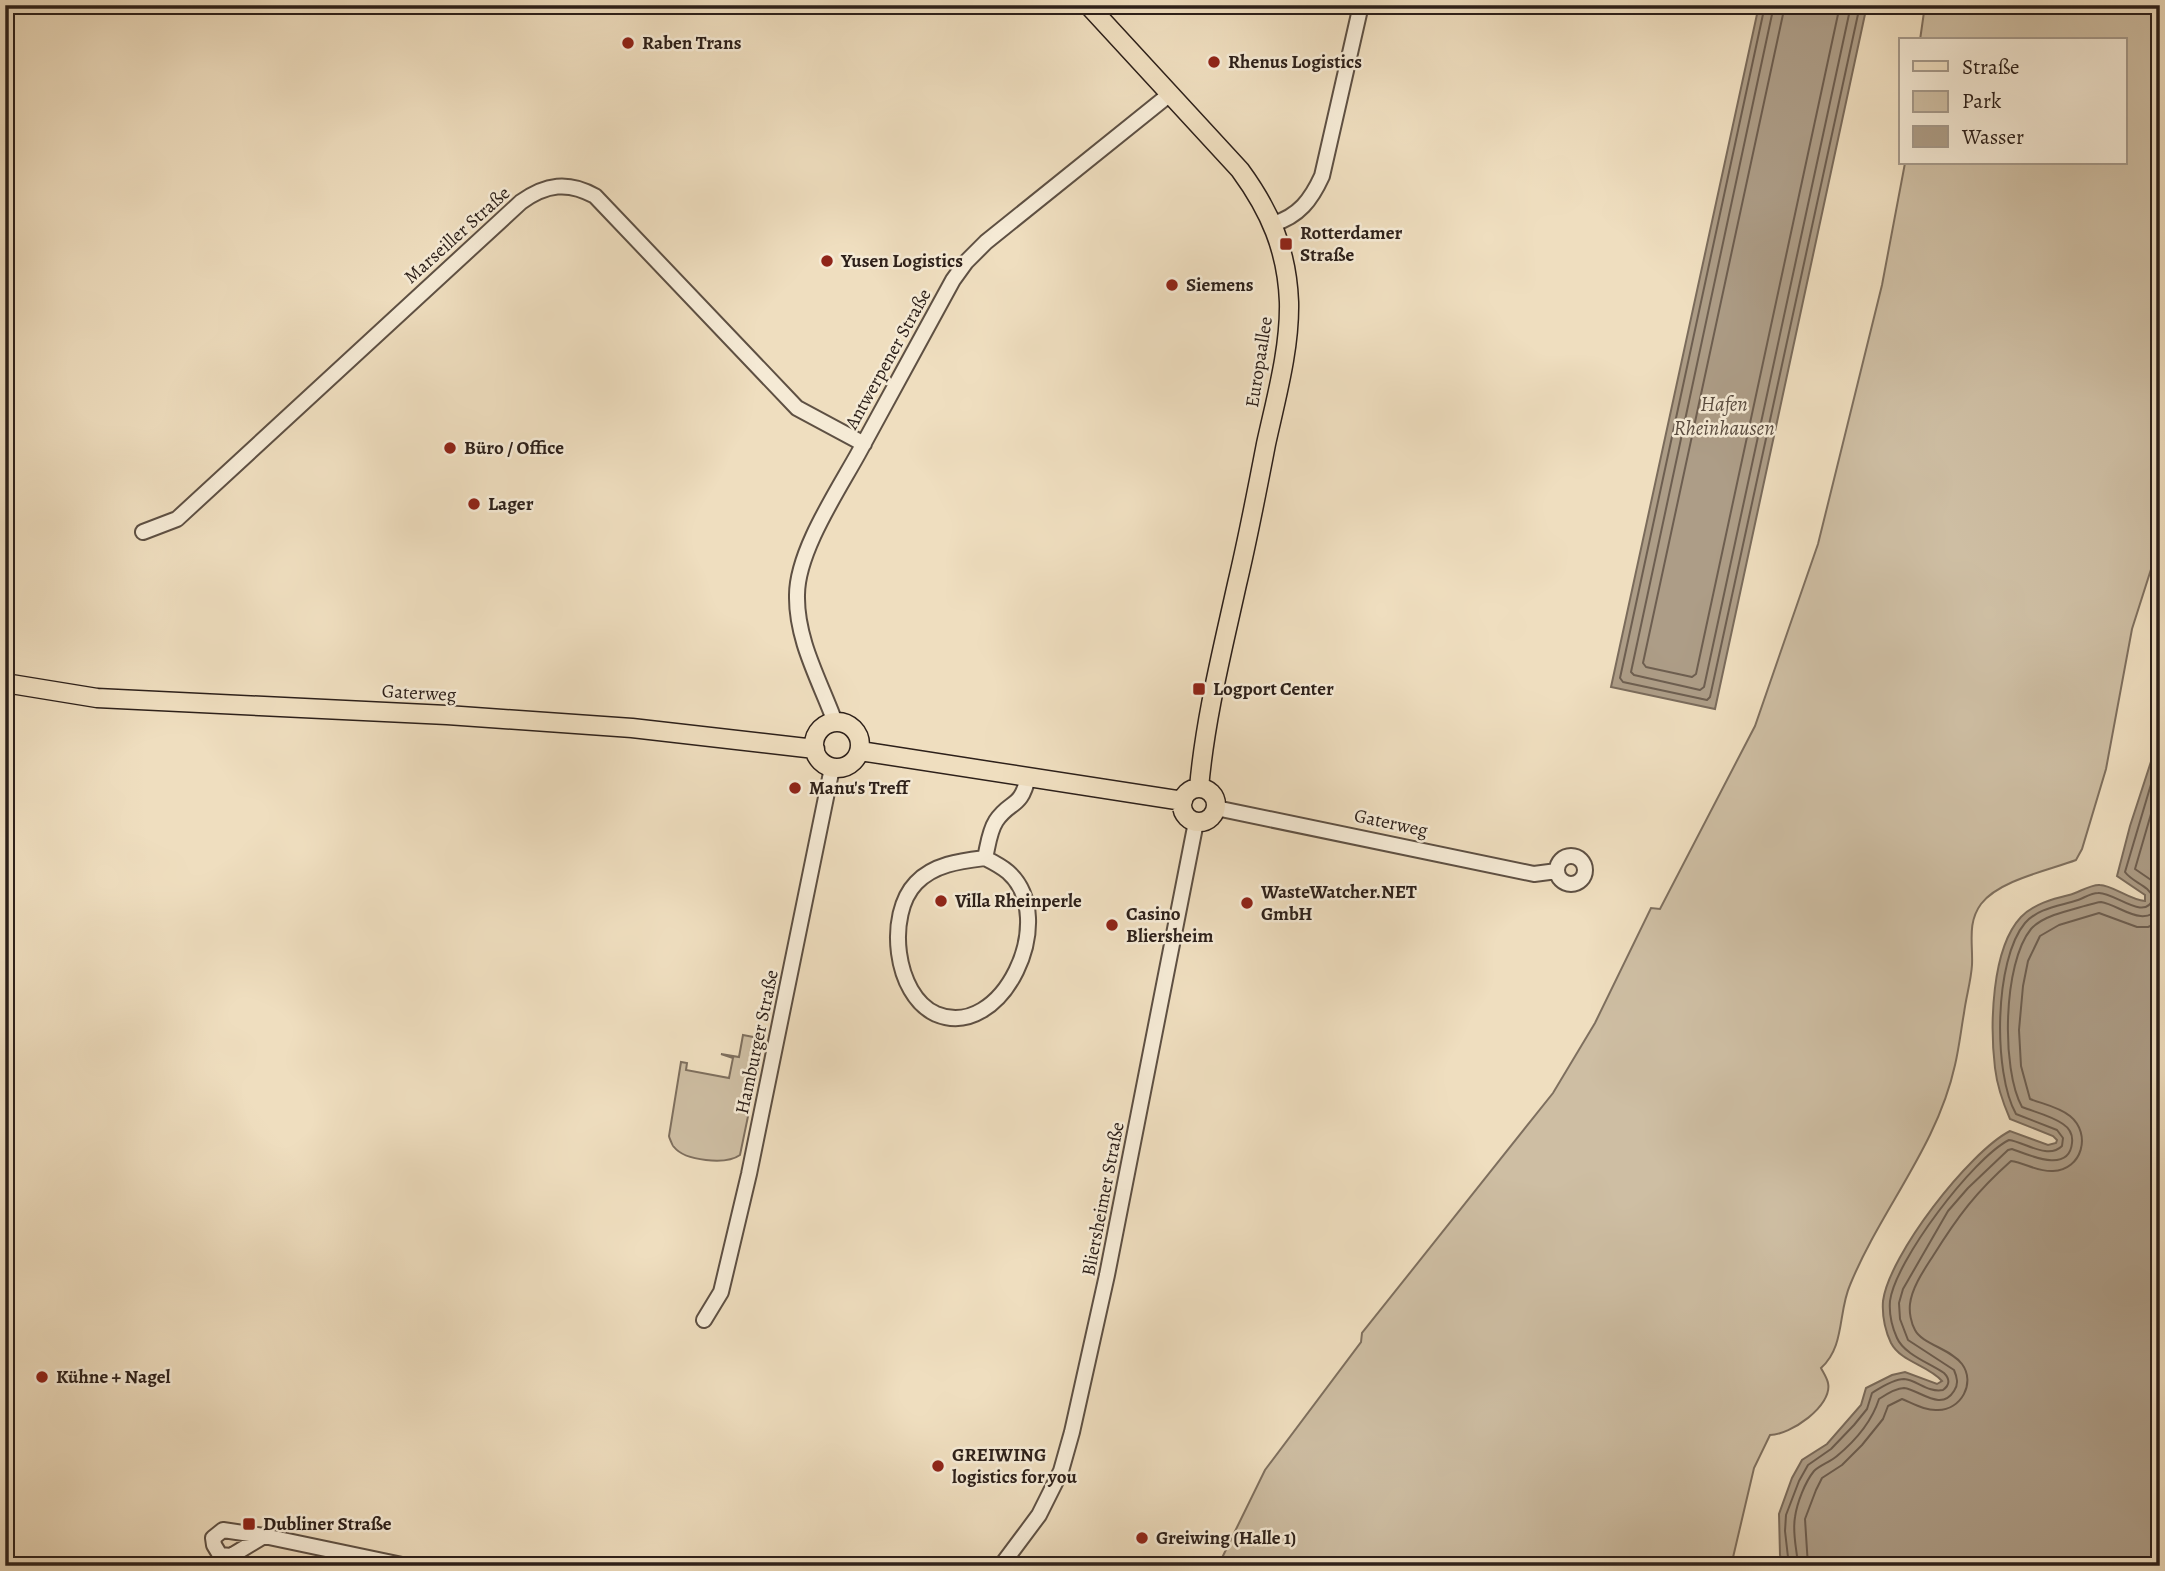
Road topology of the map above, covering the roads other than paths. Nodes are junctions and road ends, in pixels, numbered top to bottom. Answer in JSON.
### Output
{"nodes":[{"id":1,"x":1088,"y":5,"type":"edge"},
{"id":2,"x":1361,"y":5,"type":"edge"},
{"id":3,"x":1170,"y":94,"type":"junction"},
{"id":4,"x":1273,"y":224,"type":"junction"},
{"id":5,"x":864,"y":443,"type":"junction"},
{"id":6,"x":143,"y":532,"type":"dead end"},
{"id":7,"x":10,"y":681,"type":"edge"},
{"id":8,"x":835,"y":722,"type":"junction"},
{"id":9,"x":814,"y":748,"type":"junction"},
{"id":10,"x":860,"y":751,"type":"junction"},
{"id":11,"x":832,"y":768,"type":"junction"},
{"id":12,"x":1028,"y":777,"type":"junction"},
{"id":13,"x":1199,"y":788,"type":"junction"},
{"id":14,"x":1183,"y":801,"type":"junction"},
{"id":15,"x":1216,"y":808,"type":"junction"},
{"id":16,"x":1196,"y":822,"type":"junction"},
{"id":17,"x":985,"y":858,"type":"junction"},
{"id":18,"x":1557,"y":871,"type":"dead end"},
{"id":19,"x":704,"y":1320,"type":"dead end"},
{"id":20,"x":264,"y":1536,"type":"dead end"},
{"id":21,"x":407,"y":1566,"type":"edge"},
{"id":22,"x":1001,"y":1566,"type":"edge"}],
"edges":[{"from":1,"to":3,"type":"main road","name":"Europaallee"},
{"from":2,"to":4,"type":"street"},
{"from":3,"to":4,"type":"main road","name":"Europaallee"},
{"from":3,"to":5,"type":"street","name":"Antwerpener Straße"},
{"from":4,"to":13,"type":"main road","name":"Europaallee"},
{"from":5,"to":6,"type":"street","name":"Marseiller Straße"},
{"from":5,"to":8,"type":"street","name":"Antwerpener Straße"},
{"from":7,"to":9,"type":"main road","name":"Gaterweg"},
{"from":8,"to":9,"type":"main road"},
{"from":8,"to":10,"type":"main road"},
{"from":9,"to":11,"type":"main road"},
{"from":10,"to":11,"type":"main road"},
{"from":10,"to":12,"type":"main road"},
{"from":11,"to":19,"type":"street","name":"Hamburger Straße"},
{"from":12,"to":14,"type":"main road"},
{"from":12,"to":17,"type":"street"},
{"from":13,"to":14,"type":"main road"},
{"from":13,"to":15,"type":"main road"},
{"from":14,"to":16,"type":"main road"},
{"from":15,"to":16,"type":"main road"},
{"from":15,"to":18,"type":"street","name":"Gaterweg"},
{"from":16,"to":22,"type":"street","name":"Bliersheimer Straße"},
{"from":17,"to":17,"type":"street"},
{"from":20,"to":21,"type":"street"}]}
